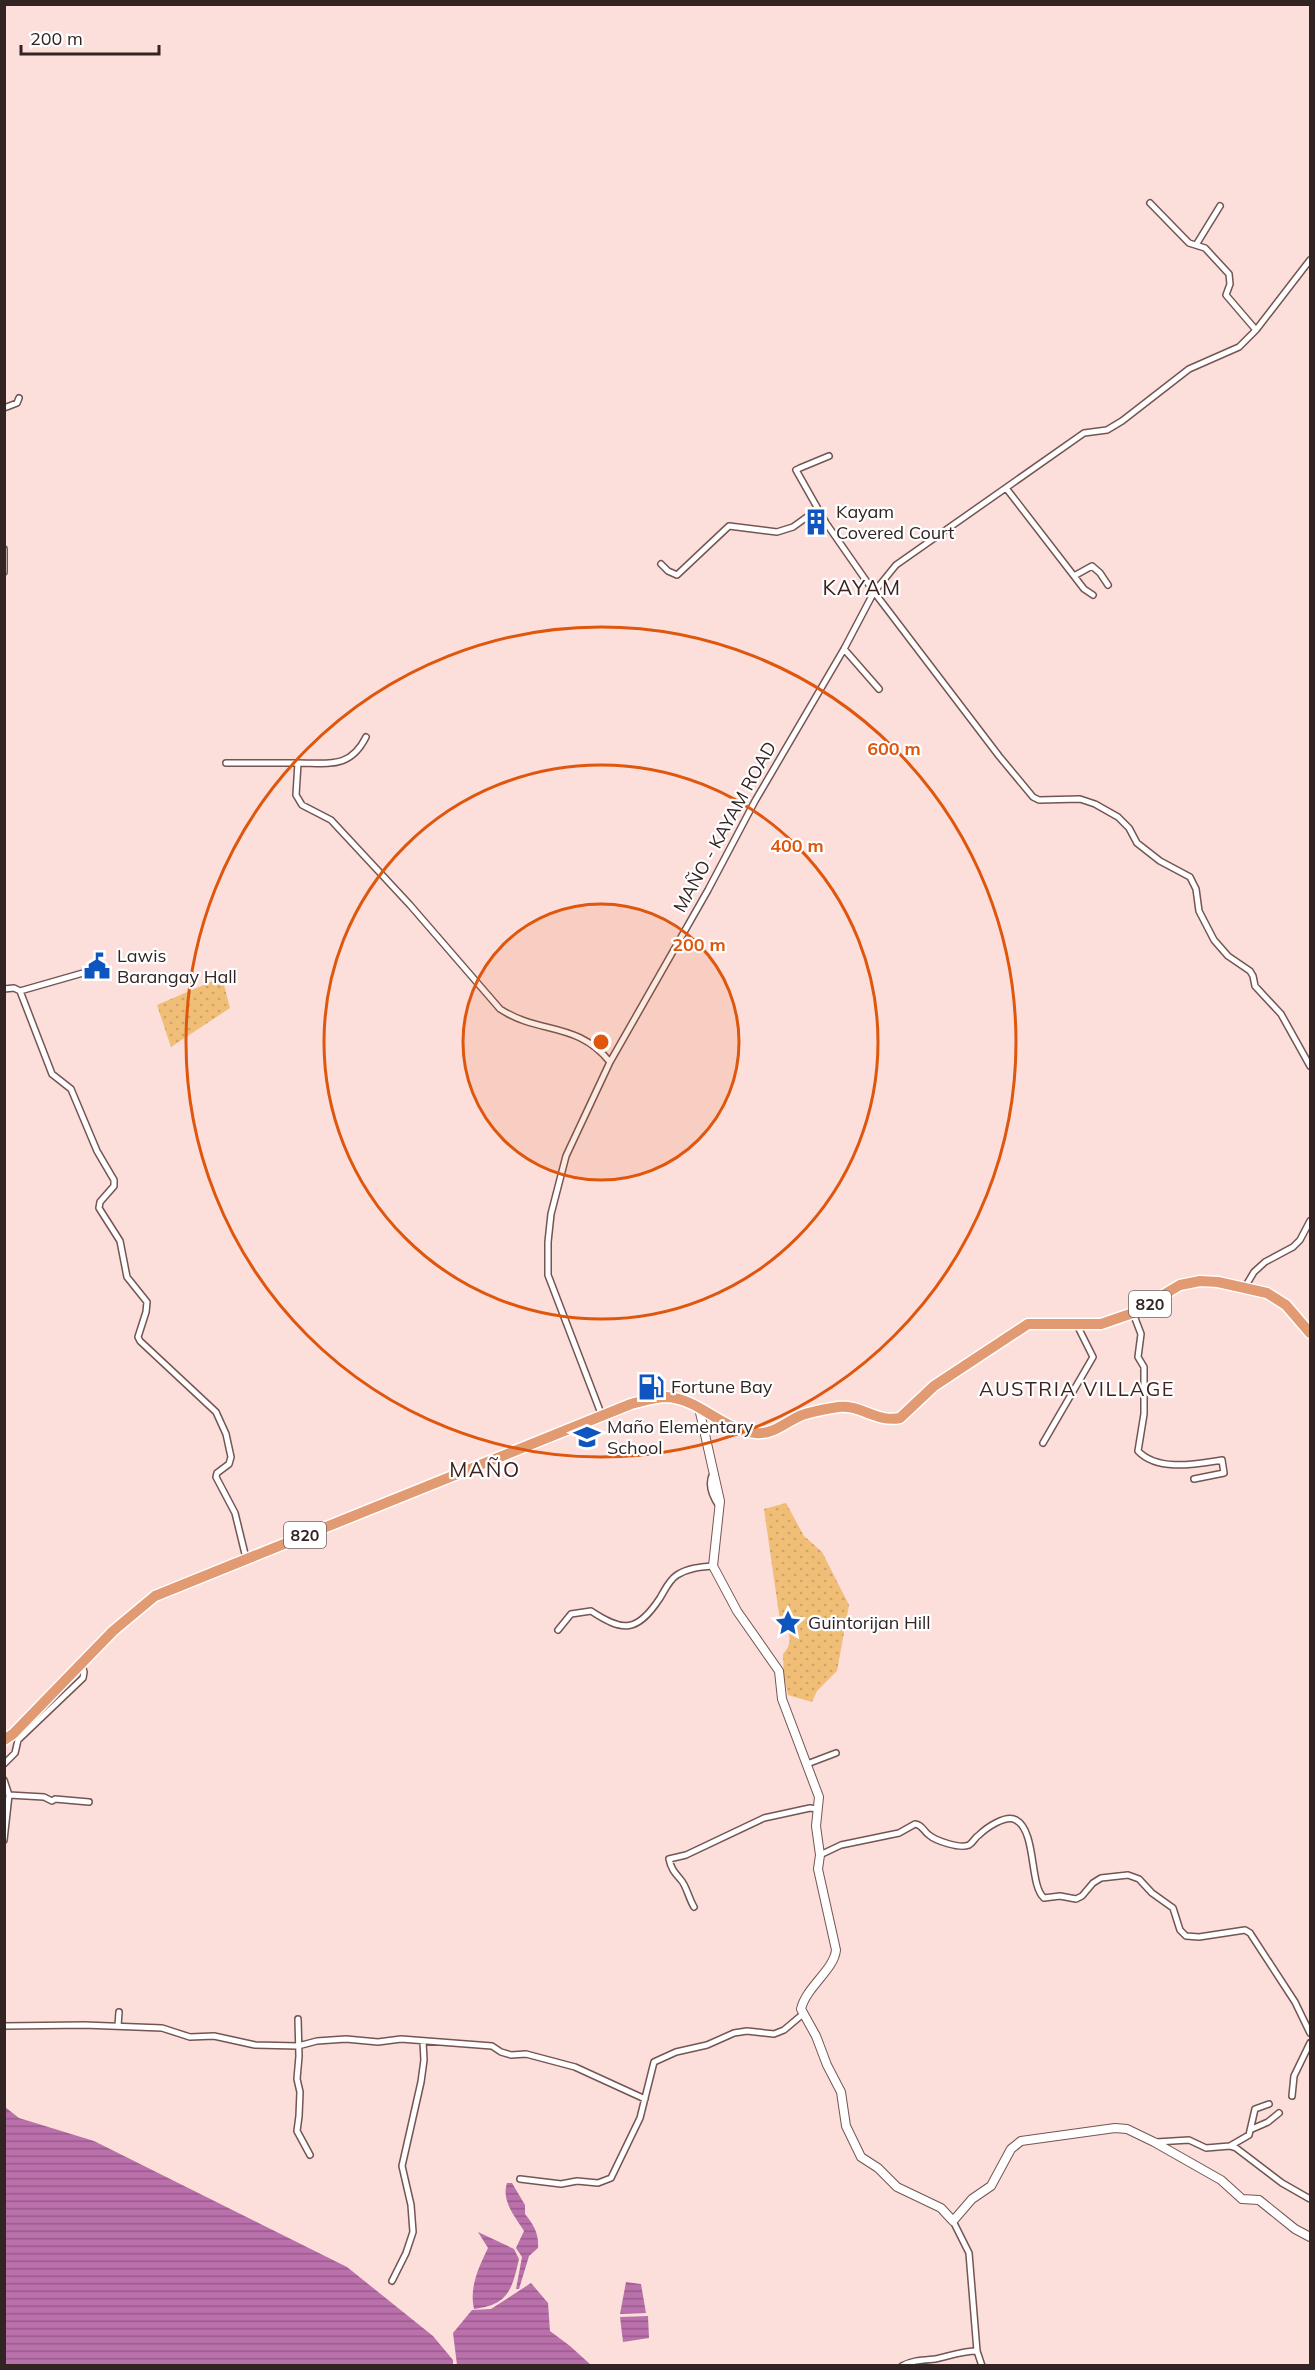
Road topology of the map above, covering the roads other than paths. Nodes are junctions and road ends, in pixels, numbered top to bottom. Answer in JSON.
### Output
{"nodes":[{"id":1,"x":1150,"y":203,"type":"dead end"},
{"id":2,"x":1220,"y":207,"type":"dead end"},
{"id":3,"x":1196,"y":245,"type":"junction"},
{"id":4,"x":1311,"y":260,"type":"edge"},
{"id":5,"x":1256,"y":330,"type":"junction"},
{"id":6,"x":19,"y":398,"type":"dead end"},
{"id":7,"x":4,"y":408,"type":"edge"},
{"id":8,"x":829,"y":456,"type":"dead end"},
{"id":9,"x":1006,"y":488,"type":"junction"},
{"id":10,"x":818,"y":509,"type":"junction"},
{"id":11,"x":4,"y":549,"type":"edge"},
{"id":12,"x":661,"y":564,"type":"dead end"},
{"id":13,"x":4,"y":572,"type":"edge"},
{"id":14,"x":1074,"y":576,"type":"junction"},
{"id":15,"x":1108,"y":585,"type":"dead end"},
{"id":16,"x":874,"y":592,"type":"junction"},
{"id":17,"x":1093,"y":595,"type":"dead end"},
{"id":18,"x":844,"y":649,"type":"junction"},
{"id":19,"x":879,"y":689,"type":"dead end"},
{"id":20,"x":366,"y":737,"type":"dead end"},
{"id":21,"x":226,"y":763,"type":"dead end"},
{"id":22,"x":298,"y":763,"type":"junction"},
{"id":23,"x":90,"y":971,"type":"dead end"},
{"id":24,"x":4,"y":989,"type":"edge"},
{"id":25,"x":20,"y":991,"type":"junction"},
{"id":26,"x":609,"y":1062,"type":"junction"},
{"id":27,"x":1311,"y":1066,"type":"edge"},
{"id":28,"x":1311,"y":1221,"type":"edge"},
{"id":29,"x":1245,"y":1287,"type":"junction"},
{"id":30,"x":1133,"y":1313,"type":"junction"},
{"id":31,"x":1077,"y":1324,"type":"junction"},
{"id":32,"x":1311,"y":1333,"type":"edge"},
{"id":33,"x":699,"y":1408,"type":"junction"},
{"id":34,"x":602,"y":1416,"type":"junction"},
{"id":35,"x":1043,"y":1443,"type":"dead end"},
{"id":36,"x":1194,"y":1479,"type":"dead end"},
{"id":37,"x":246,"y":1558,"type":"junction"},
{"id":38,"x":713,"y":1566,"type":"junction"},
{"id":39,"x":558,"y":1630,"type":"dead end"},
{"id":40,"x":82,"y":1665,"type":"junction"},
{"id":41,"x":4,"y":1740,"type":"edge"},
{"id":42,"x":836,"y":1753,"type":"dead end"},
{"id":43,"x":4,"y":1764,"type":"edge"},
{"id":44,"x":807,"y":1764,"type":"junction"},
{"id":45,"x":4,"y":1780,"type":"edge"},
{"id":46,"x":9,"y":1795,"type":"junction"},
{"id":47,"x":89,"y":1802,"type":"dead end"},
{"id":48,"x":817,"y":1809,"type":"junction"},
{"id":49,"x":4,"y":1840,"type":"edge"},
{"id":50,"x":820,"y":1855,"type":"junction"},
{"id":51,"x":694,"y":1907,"type":"dead end"},
{"id":52,"x":119,"y":2012,"type":"dead end"},
{"id":53,"x":803,"y":2014,"type":"junction"},
{"id":54,"x":298,"y":2019,"type":"dead end"},
{"id":55,"x":4,"y":2026,"type":"edge"},
{"id":56,"x":118,"y":2026,"type":"junction"},
{"id":57,"x":1311,"y":2033,"type":"edge"},
{"id":58,"x":423,"y":2042,"type":"junction"},
{"id":59,"x":1311,"y":2043,"type":"edge"},
{"id":60,"x":298,"y":2046,"type":"junction"},
{"id":61,"x":1292,"y":2096,"type":"dead end"},
{"id":62,"x":645,"y":2098,"type":"junction"},
{"id":63,"x":1269,"y":2104,"type":"dead end"},
{"id":64,"x":1279,"y":2113,"type":"dead end"},
{"id":65,"x":1252,"y":2129,"type":"junction"},
{"id":66,"x":1154,"y":2142,"type":"junction"},
{"id":67,"x":1230,"y":2146,"type":"junction"},
{"id":68,"x":310,"y":2155,"type":"dead end"},
{"id":69,"x":520,"y":2180,"type":"dead end"},
{"id":70,"x":1311,"y":2199,"type":"edge"},
{"id":71,"x":953,"y":2221,"type":"junction"},
{"id":72,"x":1311,"y":2237,"type":"edge"},
{"id":73,"x":392,"y":2282,"type":"dead end"},
{"id":74,"x":977,"y":2351,"type":"junction"},
{"id":75,"x":902,"y":2366,"type":"edge"},
{"id":76,"x":982,"y":2366,"type":"edge"}],
"edges":[{"from":1,"to":3,"type":"street"},
{"from":2,"to":3,"type":"street"},
{"from":3,"to":5,"type":"street"},
{"from":4,"to":5,"type":"street","name":"MAÑO - KAYAM ROAD"},
{"from":5,"to":9,"type":"street","name":"MAÑO - KAYAM ROAD"},
{"from":6,"to":7,"type":"street"},
{"from":8,"to":10,"type":"street"},
{"from":9,"to":14,"type":"street"},
{"from":9,"to":16,"type":"street","name":"MAÑO - KAYAM ROAD"},
{"from":10,"to":12,"type":"street"},
{"from":10,"to":16,"type":"street"},
{"from":11,"to":13,"type":"street"},
{"from":14,"to":15,"type":"street"},
{"from":14,"to":17,"type":"street"},
{"from":16,"to":18,"type":"street","name":"MAÑO - KAYAM ROAD"},
{"from":16,"to":27,"type":"street"},
{"from":18,"to":19,"type":"street"},
{"from":18,"to":26,"type":"street","name":"MAÑO - KAYAM ROAD"},
{"from":20,"to":22,"type":"street"},
{"from":21,"to":22,"type":"street"},
{"from":22,"to":26,"type":"street"},
{"from":23,"to":25,"type":"street"},
{"from":24,"to":25,"type":"street"},
{"from":25,"to":37,"type":"street"},
{"from":26,"to":34,"type":"street","name":"MAÑO - KAYAM ROAD"},
{"from":28,"to":29,"type":"street"},
{"from":29,"to":30,"type":"highway","number":"820"},
{"from":29,"to":32,"type":"highway","number":"820"},
{"from":30,"to":31,"type":"highway","number":"820"},
{"from":30,"to":36,"type":"street"},
{"from":31,"to":33,"type":"highway","number":"820"},
{"from":31,"to":35,"type":"street"},
{"from":33,"to":34,"type":"highway","number":"820"},
{"from":33,"to":38,"type":"street"},
{"from":34,"to":37,"type":"highway","number":"820"},
{"from":37,"to":40,"type":"highway","number":"820"},
{"from":38,"to":39,"type":"street"},
{"from":38,"to":44,"type":"street"},
{"from":40,"to":41,"type":"highway","number":"820"},
{"from":40,"to":43,"type":"street"},
{"from":42,"to":44,"type":"street"},
{"from":44,"to":48,"type":"street"},
{"from":45,"to":46,"type":"street"},
{"from":46,"to":47,"type":"street"},
{"from":46,"to":49,"type":"street"},
{"from":48,"to":50,"type":"street"},
{"from":48,"to":51,"type":"street"},
{"from":50,"to":53,"type":"street"},
{"from":50,"to":57,"type":"street"},
{"from":52,"to":56,"type":"street"},
{"from":53,"to":62,"type":"street"},
{"from":53,"to":71,"type":"street"},
{"from":54,"to":60,"type":"street"},
{"from":55,"to":56,"type":"street"},
{"from":56,"to":60,"type":"street"},
{"from":58,"to":60,"type":"street"},
{"from":58,"to":62,"type":"street"},
{"from":58,"to":73,"type":"street"},
{"from":59,"to":61,"type":"street"},
{"from":60,"to":68,"type":"street"},
{"from":62,"to":69,"type":"street"},
{"from":63,"to":65,"type":"street"},
{"from":64,"to":65,"type":"street"},
{"from":65,"to":67,"type":"street"},
{"from":66,"to":67,"type":"street"},
{"from":66,"to":71,"type":"street"},
{"from":66,"to":72,"type":"street"},
{"from":67,"to":70,"type":"street"},
{"from":71,"to":74,"type":"street"},
{"from":74,"to":75,"type":"street"},
{"from":74,"to":76,"type":"street"}]}
